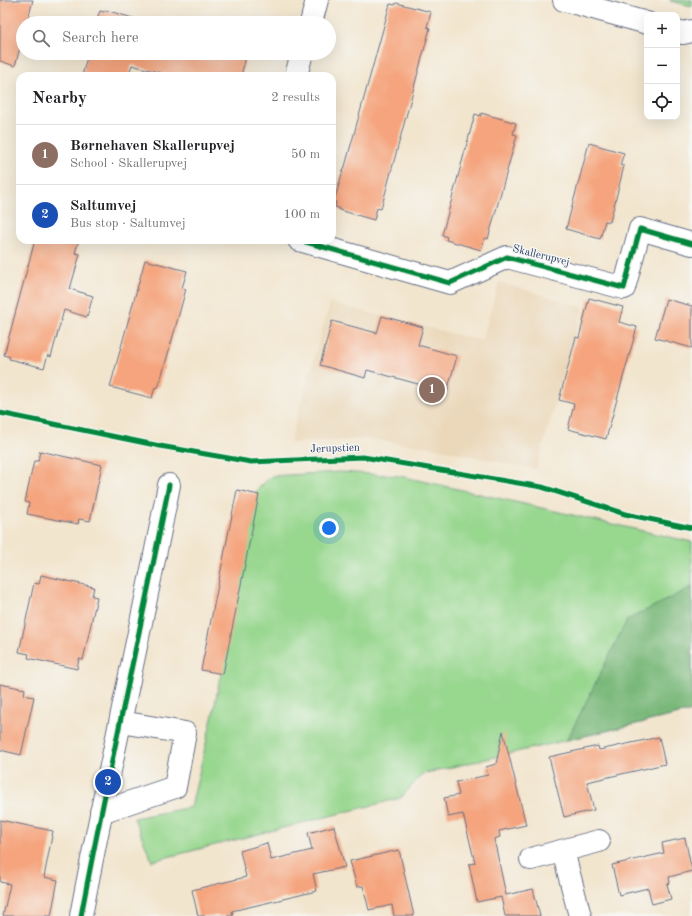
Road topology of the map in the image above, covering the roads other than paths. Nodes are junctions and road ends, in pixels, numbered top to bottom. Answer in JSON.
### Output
{"nodes":[{"id":1,"x":317,"y":0,"type":"edge"},
{"id":2,"x":564,"y":0,"type":"edge"},
{"id":3,"x":313,"y":16,"type":"edge"},
{"id":4,"x":644,"y":22,"type":"edge"},
{"id":5,"x":692,"y":31,"type":"edge"},
{"id":6,"x":680,"y":32,"type":"edge"},
{"id":7,"x":300,"y":60,"type":"edge"},
{"id":8,"x":297,"y":72,"type":"edge"},
{"id":9,"x":313,"y":244,"type":"edge"},
{"id":10,"x":692,"y":244,"type":"edge"},
{"id":11,"x":169,"y":485,"type":"dead end"},
{"id":12,"x":121,"y":722,"type":"junction"},
{"id":13,"x":101,"y":812,"type":"junction"},
{"id":14,"x":599,"y":842,"type":"dead end"},
{"id":15,"x":563,"y":851,"type":"junction"},
{"id":16,"x":531,"y":859,"type":"dead end"},
{"id":17,"x":82,"y":916,"type":"edge"},
{"id":18,"x":580,"y":916,"type":"edge"}],
"edges":[{"from":1,"to":3,"type":"street"},
{"from":2,"to":4,"type":"street"},
{"from":5,"to":6,"type":"street"},
{"from":7,"to":8,"type":"street"},
{"from":9,"to":10,"type":"street","name":"Skallerupvej"},
{"from":11,"to":12,"type":"street"},
{"from":12,"to":13,"type":"street"},
{"from":12,"to":13,"type":"street"},
{"from":13,"to":17,"type":"street"},
{"from":14,"to":15,"type":"street"},
{"from":15,"to":16,"type":"street"},
{"from":15,"to":18,"type":"street"}]}
